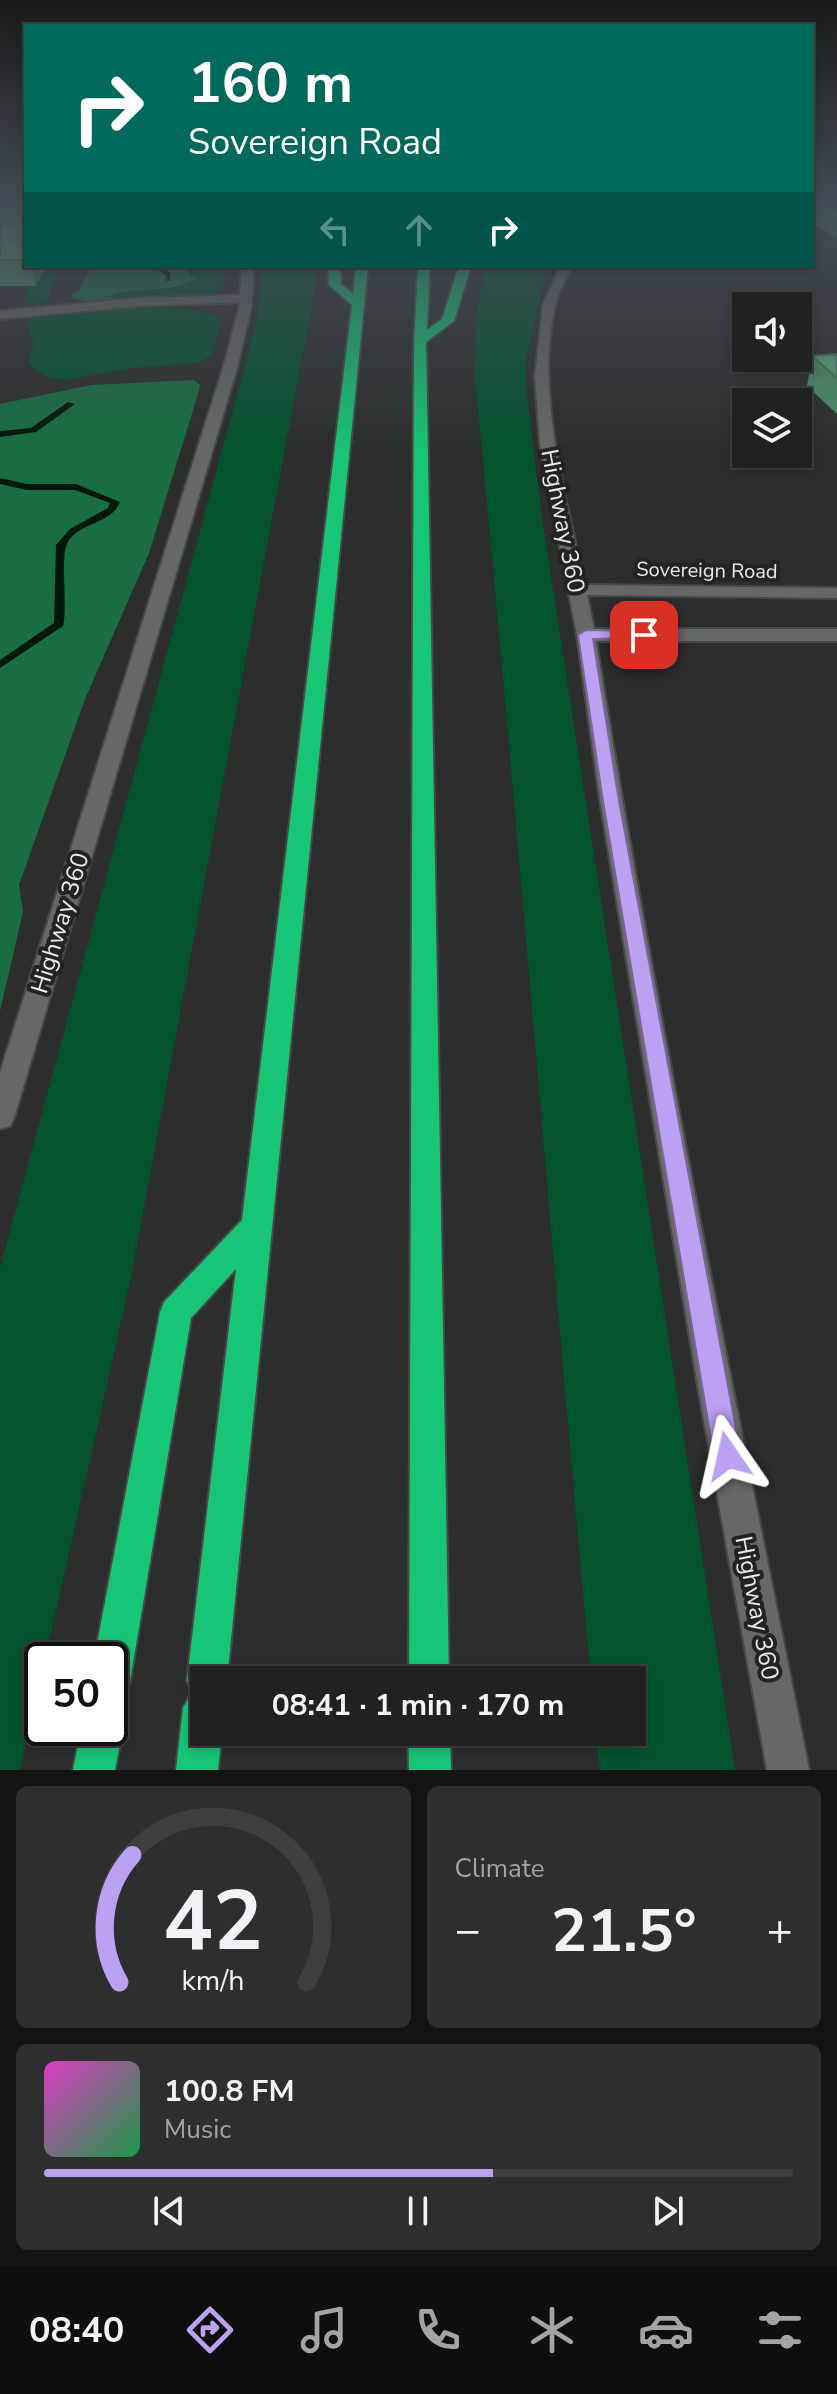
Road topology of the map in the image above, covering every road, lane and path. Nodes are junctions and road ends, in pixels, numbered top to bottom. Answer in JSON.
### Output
{"nodes":[{"id":1,"x":246,"y":287,"type":"edge"},
{"id":2,"x":337,"y":287,"type":"edge"},
{"id":3,"x":360,"y":287,"type":"edge"},
{"id":4,"x":423,"y":287,"type":"edge"},
{"id":5,"x":459,"y":287,"type":"edge"},
{"id":6,"x":557,"y":287,"type":"edge"},
{"id":7,"x":245,"y":304,"type":"junction"},
{"id":8,"x":358,"y":304,"type":"junction"},
{"id":9,"x":0,"y":315,"type":"edge"},
{"id":10,"x":420,"y":341,"type":"junction"},
{"id":11,"x":577,"y":590,"type":"junction"},
{"id":12,"x":837,"y":593,"type":"edge"},
{"id":13,"x":586,"y":635,"type":"junction"},
{"id":14,"x":837,"y":635,"type":"edge"},
{"id":15,"x":0,"y":1118,"type":"edge"},
{"id":16,"x":256,"y":1226,"type":"junction"},
{"id":17,"x":117,"y":1642,"type":"edge"},
{"id":18,"x":209,"y":1666,"type":"edge"},
{"id":19,"x":429,"y":1666,"type":"edge"},
{"id":20,"x":99,"y":1746,"type":"edge"},
{"id":21,"x":200,"y":1746,"type":"edge"},
{"id":22,"x":429,"y":1746,"type":"edge"},
{"id":23,"x":94,"y":1770,"type":"edge"},
{"id":24,"x":197,"y":1770,"type":"edge"},
{"id":25,"x":430,"y":1770,"type":"edge"},
{"id":26,"x":788,"y":1770,"type":"edge"}],
"edges":[{"from":1,"to":7,"type":"main road","name":"Highway 360"},
{"from":2,"to":8,"type":"highway"},
{"from":3,"to":8,"type":"highway"},
{"from":4,"to":10,"type":"highway"},
{"from":5,"to":10,"type":"highway"},
{"from":6,"to":11,"type":"main road","name":"Highway 360"},
{"from":7,"to":9,"type":"main road"},
{"from":7,"to":15,"type":"main road","name":"Highway 360"},
{"from":8,"to":16,"type":"highway"},
{"from":10,"to":19,"type":"highway"},
{"from":11,"to":12,"type":"main road","name":"Sovereign Road"},
{"from":11,"to":13,"type":"main road","name":"Highway 360"},
{"from":13,"to":14,"type":"main road"},
{"from":13,"to":26,"type":"main road","name":"Highway 360"},
{"from":16,"to":17,"type":"highway"},
{"from":16,"to":18,"type":"highway"},
{"from":20,"to":23,"type":"highway"},
{"from":21,"to":24,"type":"highway"},
{"from":22,"to":25,"type":"highway"}]}
